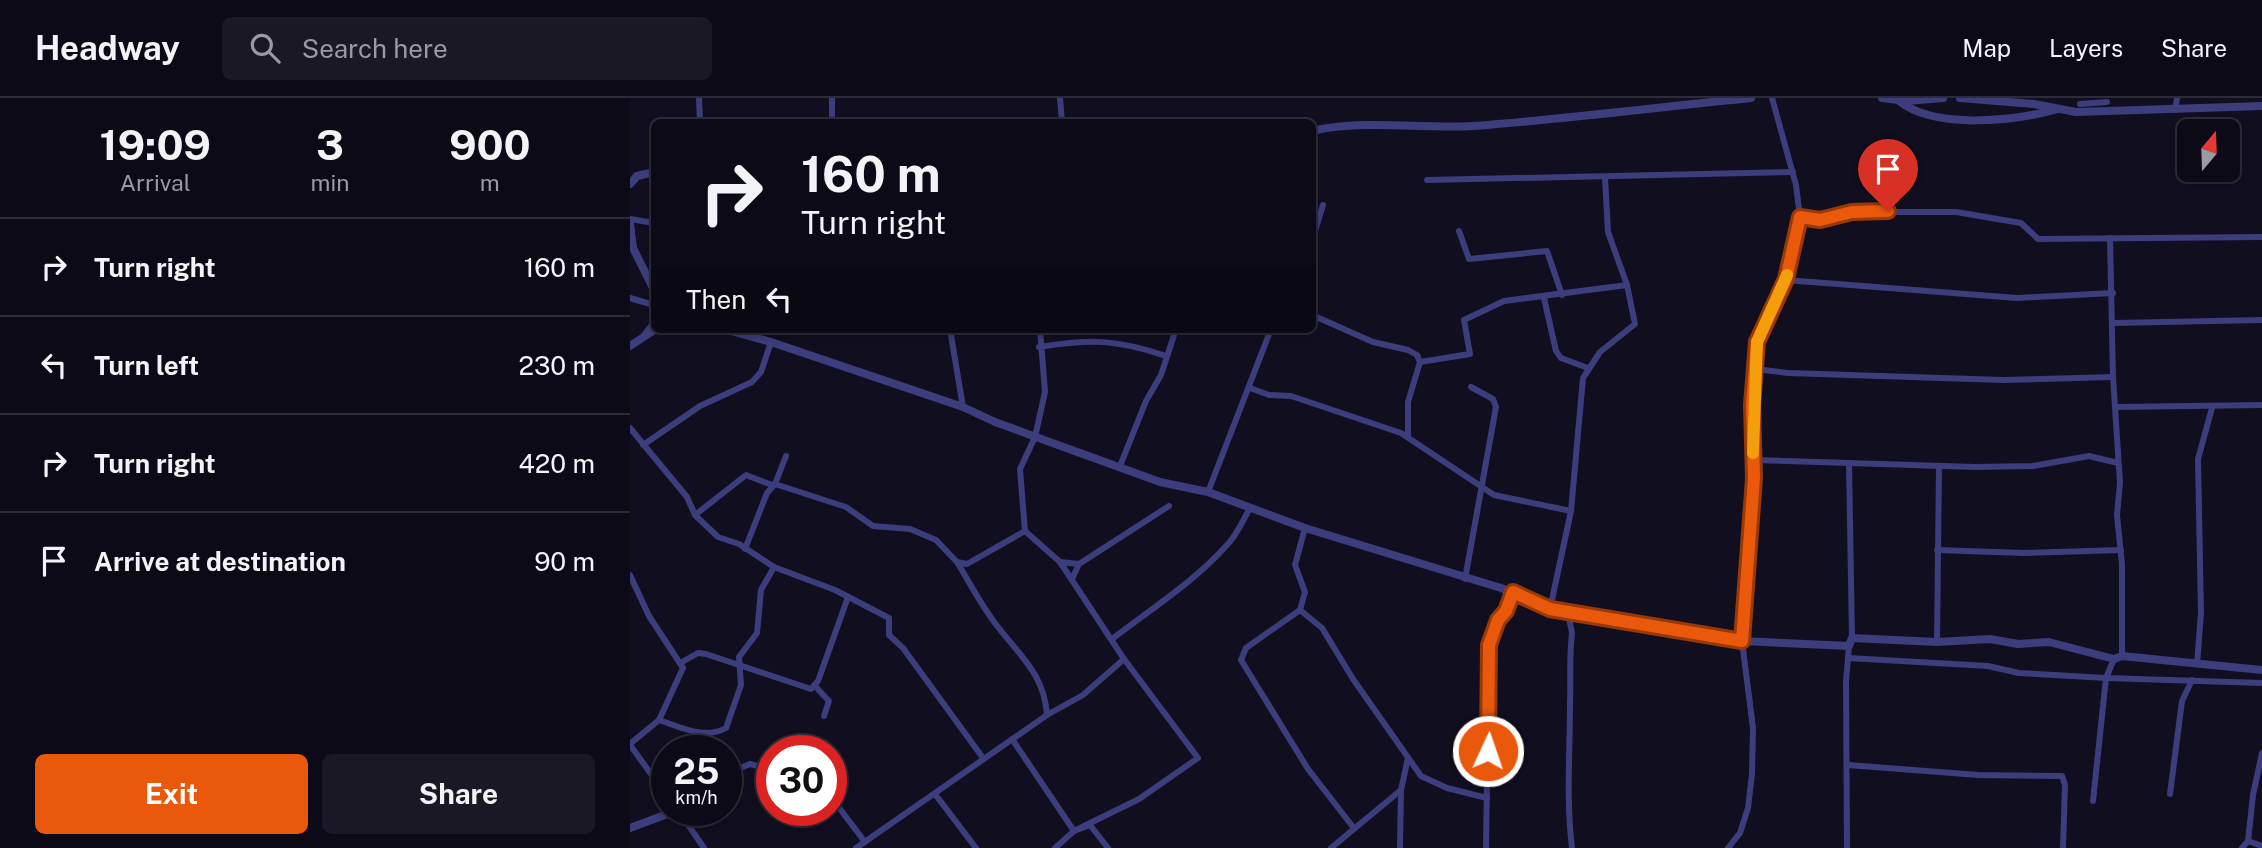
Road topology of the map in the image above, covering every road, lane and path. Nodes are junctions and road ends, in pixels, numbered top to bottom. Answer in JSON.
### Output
{"nodes":[{"id":1,"x":699,"y":98,"type":"edge"},
{"id":2,"x":832,"y":98,"type":"edge"},
{"id":3,"x":1060,"y":98,"type":"edge"},
{"id":4,"x":1751,"y":98,"type":"edge"},
{"id":5,"x":1772,"y":98,"type":"edge"},
{"id":6,"x":1943,"y":98,"type":"edge"},
{"id":7,"x":1960,"y":98,"type":"edge"},
{"id":8,"x":2177,"y":98,"type":"edge"},
{"id":9,"x":1886,"y":99,"type":"edge"},
{"id":10,"x":1976,"y":99,"type":"edge"},
{"id":11,"x":2105,"y":100,"type":"edge"},
{"id":12,"x":1899,"y":101,"type":"junction"},
{"id":13,"x":2080,"y":105,"type":"edge"},
{"id":14,"x":2262,"y":106,"type":"edge"},
{"id":15,"x":2060,"y":109,"type":"junction"},
{"id":16,"x":2175,"y":110,"type":"junction"},
{"id":17,"x":2117,"y":111,"type":"junction"},
{"id":18,"x":701,"y":119,"type":"edge"},
{"id":19,"x":832,"y":119,"type":"edge"},
{"id":20,"x":1062,"y":119,"type":"edge"},
{"id":21,"x":1316,"y":130,"type":"edge"},
{"id":22,"x":651,"y":173,"type":"edge"},
{"id":23,"x":1793,"y":173,"type":"junction"},
{"id":24,"x":1605,"y":178,"type":"junction"},
{"id":25,"x":1427,"y":180,"type":"dead end"},
{"id":26,"x":631,"y":181,"type":"edge"},
{"id":27,"x":1323,"y":205,"type":"dead end"},
{"id":28,"x":1800,"y":217,"type":"junction"},
{"id":29,"x":630,"y":219,"type":"edge"},
{"id":30,"x":651,"y":222,"type":"edge"},
{"id":31,"x":630,"y":224,"type":"edge"},
{"id":32,"x":1316,"y":228,"type":"edge"},
{"id":33,"x":1459,"y":231,"type":"dead end"},
{"id":34,"x":2262,"y":237,"type":"edge"},
{"id":35,"x":2110,"y":238,"type":"junction"},
{"id":36,"x":1786,"y":279,"type":"junction"},
{"id":37,"x":651,"y":284,"type":"edge"},
{"id":38,"x":1627,"y":285,"type":"junction"},
{"id":39,"x":2113,"y":293,"type":"junction"},
{"id":40,"x":1562,"y":295,"type":"junction"},
{"id":41,"x":630,"y":298,"type":"edge"},
{"id":42,"x":1544,"y":298,"type":"junction"},
{"id":43,"x":651,"y":304,"type":"edge"},
{"id":44,"x":1316,"y":318,"type":"edge"},
{"id":45,"x":2262,"y":320,"type":"edge"},
{"id":46,"x":2114,"y":323,"type":"junction"},
{"id":47,"x":651,"y":327,"type":"edge"},
{"id":48,"x":651,"y":332,"type":"edge"},
{"id":49,"x":738,"y":333,"type":"edge"},
{"id":50,"x":951,"y":333,"type":"edge"},
{"id":51,"x":1040,"y":333,"type":"edge"},
{"id":52,"x":1175,"y":333,"type":"edge"},
{"id":53,"x":1270,"y":333,"type":"edge"},
{"id":54,"x":643,"y":336,"type":"junction"},
{"id":55,"x":771,"y":342,"type":"junction"},
{"id":56,"x":630,"y":345,"type":"edge"},
{"id":57,"x":1040,"y":347,"type":"junction"},
{"id":58,"x":1166,"y":356,"type":"junction"},
{"id":59,"x":1420,"y":362,"type":"junction"},
{"id":60,"x":1588,"y":368,"type":"junction"},
{"id":61,"x":1756,"y":369,"type":"junction"},
{"id":62,"x":2113,"y":377,"type":"junction"},
{"id":63,"x":1471,"y":387,"type":"dead end"},
{"id":64,"x":1250,"y":388,"type":"junction"},
{"id":65,"x":2262,"y":405,"type":"edge"},
{"id":66,"x":963,"y":407,"type":"junction"},
{"id":67,"x":2116,"y":407,"type":"junction"},
{"id":68,"x":2212,"y":408,"type":"junction"},
{"id":69,"x":630,"y":428,"type":"edge"},
{"id":70,"x":1408,"y":436,"type":"junction"},
{"id":71,"x":1035,"y":437,"type":"junction"},
{"id":72,"x":643,"y":445,"type":"junction"},
{"id":73,"x":786,"y":456,"type":"dead end"},
{"id":74,"x":1753,"y":460,"type":"junction"},
{"id":75,"x":1849,"y":463,"type":"junction"},
{"id":76,"x":2118,"y":463,"type":"junction"},
{"id":77,"x":1120,"y":466,"type":"junction"},
{"id":78,"x":1939,"y":467,"type":"junction"},
{"id":79,"x":773,"y":484,"type":"junction"},
{"id":80,"x":1481,"y":485,"type":"junction"},
{"id":81,"x":1208,"y":492,"type":"junction"},
{"id":82,"x":1169,"y":506,"type":"dead end"},
{"id":83,"x":1251,"y":508,"type":"junction"},
{"id":84,"x":1571,"y":511,"type":"junction"},
{"id":85,"x":695,"y":514,"type":"junction"},
{"id":86,"x":1305,"y":528,"type":"junction"},
{"id":87,"x":1026,"y":531,"type":"junction"},
{"id":88,"x":745,"y":549,"type":"junction"},
{"id":89,"x":1937,"y":550,"type":"junction"},
{"id":90,"x":2121,"y":550,"type":"junction"},
{"id":91,"x":957,"y":562,"type":"junction"},
{"id":92,"x":1060,"y":562,"type":"junction"},
{"id":93,"x":1079,"y":564,"type":"junction"},
{"id":94,"x":774,"y":567,"type":"junction"},
{"id":95,"x":630,"y":575,"type":"edge"},
{"id":96,"x":1072,"y":579,"type":"junction"},
{"id":97,"x":1465,"y":579,"type":"junction"},
{"id":98,"x":1513,"y":592,"type":"junction"},
{"id":99,"x":848,"y":597,"type":"junction"},
{"id":100,"x":1550,"y":609,"type":"junction"},
{"id":101,"x":1300,"y":610,"type":"junction"},
{"id":102,"x":1568,"y":613,"type":"junction"},
{"id":103,"x":1112,"y":639,"type":"junction"},
{"id":104,"x":1742,"y":641,"type":"junction"},
{"id":105,"x":1850,"y":642,"type":"junction"},
{"id":106,"x":1937,"y":642,"type":"junction"},
{"id":107,"x":1848,"y":657,"type":"junction"},
{"id":108,"x":2118,"y":657,"type":"junction"},
{"id":109,"x":1124,"y":659,"type":"junction"},
{"id":110,"x":681,"y":662,"type":"junction"},
{"id":111,"x":2197,"y":664,"type":"junction"},
{"id":112,"x":739,"y":665,"type":"junction"},
{"id":113,"x":2262,"y":670,"type":"edge"},
{"id":114,"x":2106,"y":678,"type":"junction"},
{"id":115,"x":2192,"y":680,"type":"junction"},
{"id":116,"x":2262,"y":683,"type":"edge"},
{"id":117,"x":815,"y":686,"type":"junction"},
{"id":118,"x":1047,"y":715,"type":"junction"},
{"id":119,"x":824,"y":716,"type":"dead end"},
{"id":120,"x":659,"y":720,"type":"junction"},
{"id":121,"x":1012,"y":739,"type":"junction"},
{"id":122,"x":630,"y":745,"type":"edge"},
{"id":123,"x":2262,"y":753,"type":"edge"},
{"id":124,"x":983,"y":758,"type":"junction"},
{"id":125,"x":1408,"y":758,"type":"junction"},
{"id":126,"x":1848,"y":765,"type":"junction"},
{"id":127,"x":651,"y":774,"type":"edge"},
{"id":128,"x":1421,"y":776,"type":"junction"},
{"id":129,"x":1404,"y":782,"type":"junction"},
{"id":130,"x":1401,"y":790,"type":"junction"},
{"id":131,"x":935,"y":794,"type":"junction"},
{"id":132,"x":2170,"y":794,"type":"dead end"},
{"id":133,"x":1487,"y":798,"type":"junction"},
{"id":134,"x":2093,"y":801,"type":"dead end"},
{"id":135,"x":651,"y":820,"type":"edge"},
{"id":136,"x":847,"y":822,"type":"edge"},
{"id":137,"x":688,"y":826,"type":"edge"},
{"id":138,"x":1353,"y":827,"type":"junction"},
{"id":139,"x":630,"y":828,"type":"edge"},
{"id":140,"x":2248,"y":841,"type":"junction"},
{"id":141,"x":861,"y":846,"type":"edge"},
{"id":142,"x":2262,"y":846,"type":"edge"},
{"id":143,"x":701,"y":847,"type":"edge"},
{"id":144,"x":976,"y":848,"type":"edge"},
{"id":145,"x":1055,"y":848,"type":"edge"},
{"id":146,"x":1108,"y":848,"type":"edge"},
{"id":147,"x":1331,"y":848,"type":"edge"},
{"id":148,"x":1400,"y":848,"type":"edge"},
{"id":149,"x":1486,"y":848,"type":"edge"},
{"id":150,"x":1573,"y":848,"type":"edge"},
{"id":151,"x":1728,"y":848,"type":"edge"},
{"id":152,"x":1847,"y":848,"type":"edge"},
{"id":153,"x":2063,"y":848,"type":"edge"},
{"id":154,"x":2242,"y":848,"type":"edge"}],
"edges":[{"from":1,"to":18,"type":"street"},
{"from":2,"to":19,"type":"street"},
{"from":3,"to":20,"type":"street"},
{"from":4,"to":21,"type":"street"},
{"from":5,"to":23,"type":"street"},
{"from":6,"to":12,"type":"street"},
{"from":7,"to":10,"type":"street"},
{"from":8,"to":16,"type":"street"},
{"from":9,"to":12,"type":"street"},
{"from":10,"to":15,"type":"street"},
{"from":11,"to":13,"type":"street"},
{"from":11,"to":17,"type":"street"},
{"from":12,"to":15,"type":"street"},
{"from":13,"to":15,"type":"street"},
{"from":13,"to":17,"type":"street"},
{"from":14,"to":16,"type":"street"},
{"from":16,"to":17,"type":"street"},
{"from":22,"to":26,"type":"street"},
{"from":23,"to":24,"type":"street"},
{"from":23,"to":28,"type":"street"},
{"from":24,"to":25,"type":"street"},
{"from":24,"to":38,"type":"street"},
{"from":27,"to":32,"type":"street"},
{"from":28,"to":35,"type":"street"},
{"from":28,"to":36,"type":"street"},
{"from":29,"to":30,"type":"street"},
{"from":31,"to":37,"type":"street"},
{"from":33,"to":40,"type":"street"},
{"from":34,"to":35,"type":"street"},
{"from":35,"to":39,"type":"street"},
{"from":36,"to":39,"type":"street"},
{"from":36,"to":61,"type":"street"},
{"from":38,"to":40,"type":"street"},
{"from":38,"to":60,"type":"street"},
{"from":39,"to":46,"type":"street"},
{"from":40,"to":42,"type":"street"},
{"from":41,"to":43,"type":"street"},
{"from":42,"to":59,"type":"street"},
{"from":42,"to":60,"type":"street"},
{"from":44,"to":59,"type":"street"},
{"from":45,"to":46,"type":"street"},
{"from":46,"to":62,"type":"street"},
{"from":47,"to":54,"type":"street"},
{"from":48,"to":54,"type":"street"},
{"from":49,"to":55,"type":"street"},
{"from":50,"to":66,"type":"street"},
{"from":51,"to":57,"type":"street"},
{"from":52,"to":58,"type":"street"},
{"from":53,"to":64,"type":"street"},
{"from":54,"to":56,"type":"street"},
{"from":55,"to":66,"type":"street"},
{"from":55,"to":72,"type":"street"},
{"from":57,"to":58,"type":"street"},
{"from":57,"to":71,"type":"street"},
{"from":58,"to":77,"type":"street"},
{"from":59,"to":70,"type":"street"},
{"from":60,"to":84,"type":"street"},
{"from":61,"to":62,"type":"street"},
{"from":61,"to":74,"type":"street"},
{"from":62,"to":67,"type":"street"},
{"from":63,"to":80,"type":"street"},
{"from":64,"to":70,"type":"street"},
{"from":64,"to":81,"type":"street"},
{"from":65,"to":68,"type":"street"},
{"from":66,"to":71,"type":"street"},
{"from":67,"to":68,"type":"street"},
{"from":67,"to":76,"type":"street"},
{"from":68,"to":111,"type":"street"},
{"from":69,"to":72,"type":"street"},
{"from":70,"to":80,"type":"street"},
{"from":71,"to":77,"type":"street"},
{"from":71,"to":87,"type":"street"},
{"from":72,"to":85,"type":"street"},
{"from":73,"to":79,"type":"street"},
{"from":74,"to":75,"type":"street"},
{"from":74,"to":104,"type":"street"},
{"from":75,"to":78,"type":"street"},
{"from":75,"to":105,"type":"street"},
{"from":76,"to":78,"type":"street"},
{"from":76,"to":90,"type":"street"},
{"from":77,"to":81,"type":"street"},
{"from":78,"to":89,"type":"street"},
{"from":79,"to":85,"type":"street"},
{"from":79,"to":88,"type":"street"},
{"from":79,"to":91,"type":"street"},
{"from":80,"to":84,"type":"street"},
{"from":80,"to":97,"type":"street"},
{"from":81,"to":83,"type":"street"},
{"from":82,"to":93,"type":"street"},
{"from":83,"to":86,"type":"street"},
{"from":83,"to":103,"type":"street"},
{"from":84,"to":100,"type":"street"},
{"from":85,"to":88,"type":"street"},
{"from":86,"to":97,"type":"street"},
{"from":86,"to":101,"type":"street"},
{"from":87,"to":91,"type":"street"},
{"from":87,"to":92,"type":"street"},
{"from":88,"to":94,"type":"street"},
{"from":89,"to":90,"type":"street"},
{"from":89,"to":106,"type":"street"},
{"from":90,"to":108,"type":"street"},
{"from":91,"to":118,"type":"street"},
{"from":92,"to":93,"type":"street"},
{"from":92,"to":96,"type":"street"},
{"from":93,"to":96,"type":"street"},
{"from":94,"to":99,"type":"street"},
{"from":94,"to":112,"type":"street"},
{"from":95,"to":110,"type":"street"},
{"from":96,"to":103,"type":"street"},
{"from":97,"to":98,"type":"street"},
{"from":98,"to":100,"type":"street"},
{"from":98,"to":133,"type":"street"},
{"from":99,"to":117,"type":"street"},
{"from":99,"to":124,"type":"street"},
{"from":100,"to":102,"type":"street"},
{"from":101,"to":125,"type":"street"},
{"from":101,"to":138,"type":"street"},
{"from":102,"to":104,"type":"street"},
{"from":102,"to":150,"type":"street"},
{"from":103,"to":109,"type":"street"},
{"from":104,"to":105,"type":"street"},
{"from":104,"to":151,"type":"street"},
{"from":105,"to":106,"type":"street"},
{"from":105,"to":107,"type":"street"},
{"from":106,"to":108,"type":"street"},
{"from":107,"to":114,"type":"street"},
{"from":107,"to":126,"type":"street"},
{"from":108,"to":111,"type":"street"},
{"from":108,"to":114,"type":"street"},
{"from":109,"to":118,"type":"street"},
{"from":109,"to":121,"type":"street"},
{"from":110,"to":112,"type":"street"},
{"from":110,"to":120,"type":"street"},
{"from":111,"to":113,"type":"street"},
{"from":112,"to":117,"type":"street"},
{"from":112,"to":120,"type":"street"},
{"from":114,"to":115,"type":"street"},
{"from":114,"to":134,"type":"street"},
{"from":115,"to":116,"type":"street"},
{"from":115,"to":132,"type":"street"},
{"from":117,"to":119,"type":"street"},
{"from":118,"to":121,"type":"street"},
{"from":120,"to":122,"type":"street"},
{"from":121,"to":124,"type":"street"},
{"from":122,"to":127,"type":"street"},
{"from":123,"to":140,"type":"street"},
{"from":124,"to":131,"type":"street"},
{"from":125,"to":128,"type":"street"},
{"from":125,"to":129,"type":"street"},
{"from":126,"to":152,"type":"street"},
{"from":126,"to":153,"type":"street"},
{"from":128,"to":129,"type":"street"},
{"from":128,"to":133,"type":"street"},
{"from":129,"to":130,"type":"street"},
{"from":130,"to":138,"type":"street"},
{"from":130,"to":148,"type":"street"},
{"from":131,"to":141,"type":"street"},
{"from":131,"to":144,"type":"street"},
{"from":133,"to":149,"type":"street"},
{"from":135,"to":139,"type":"street"},
{"from":136,"to":141,"type":"street"},
{"from":137,"to":143,"type":"street"},
{"from":138,"to":147,"type":"street"},
{"from":140,"to":142,"type":"street"},
{"from":140,"to":154,"type":"street"},
{"from":145,"to":146,"type":"street"}]}
